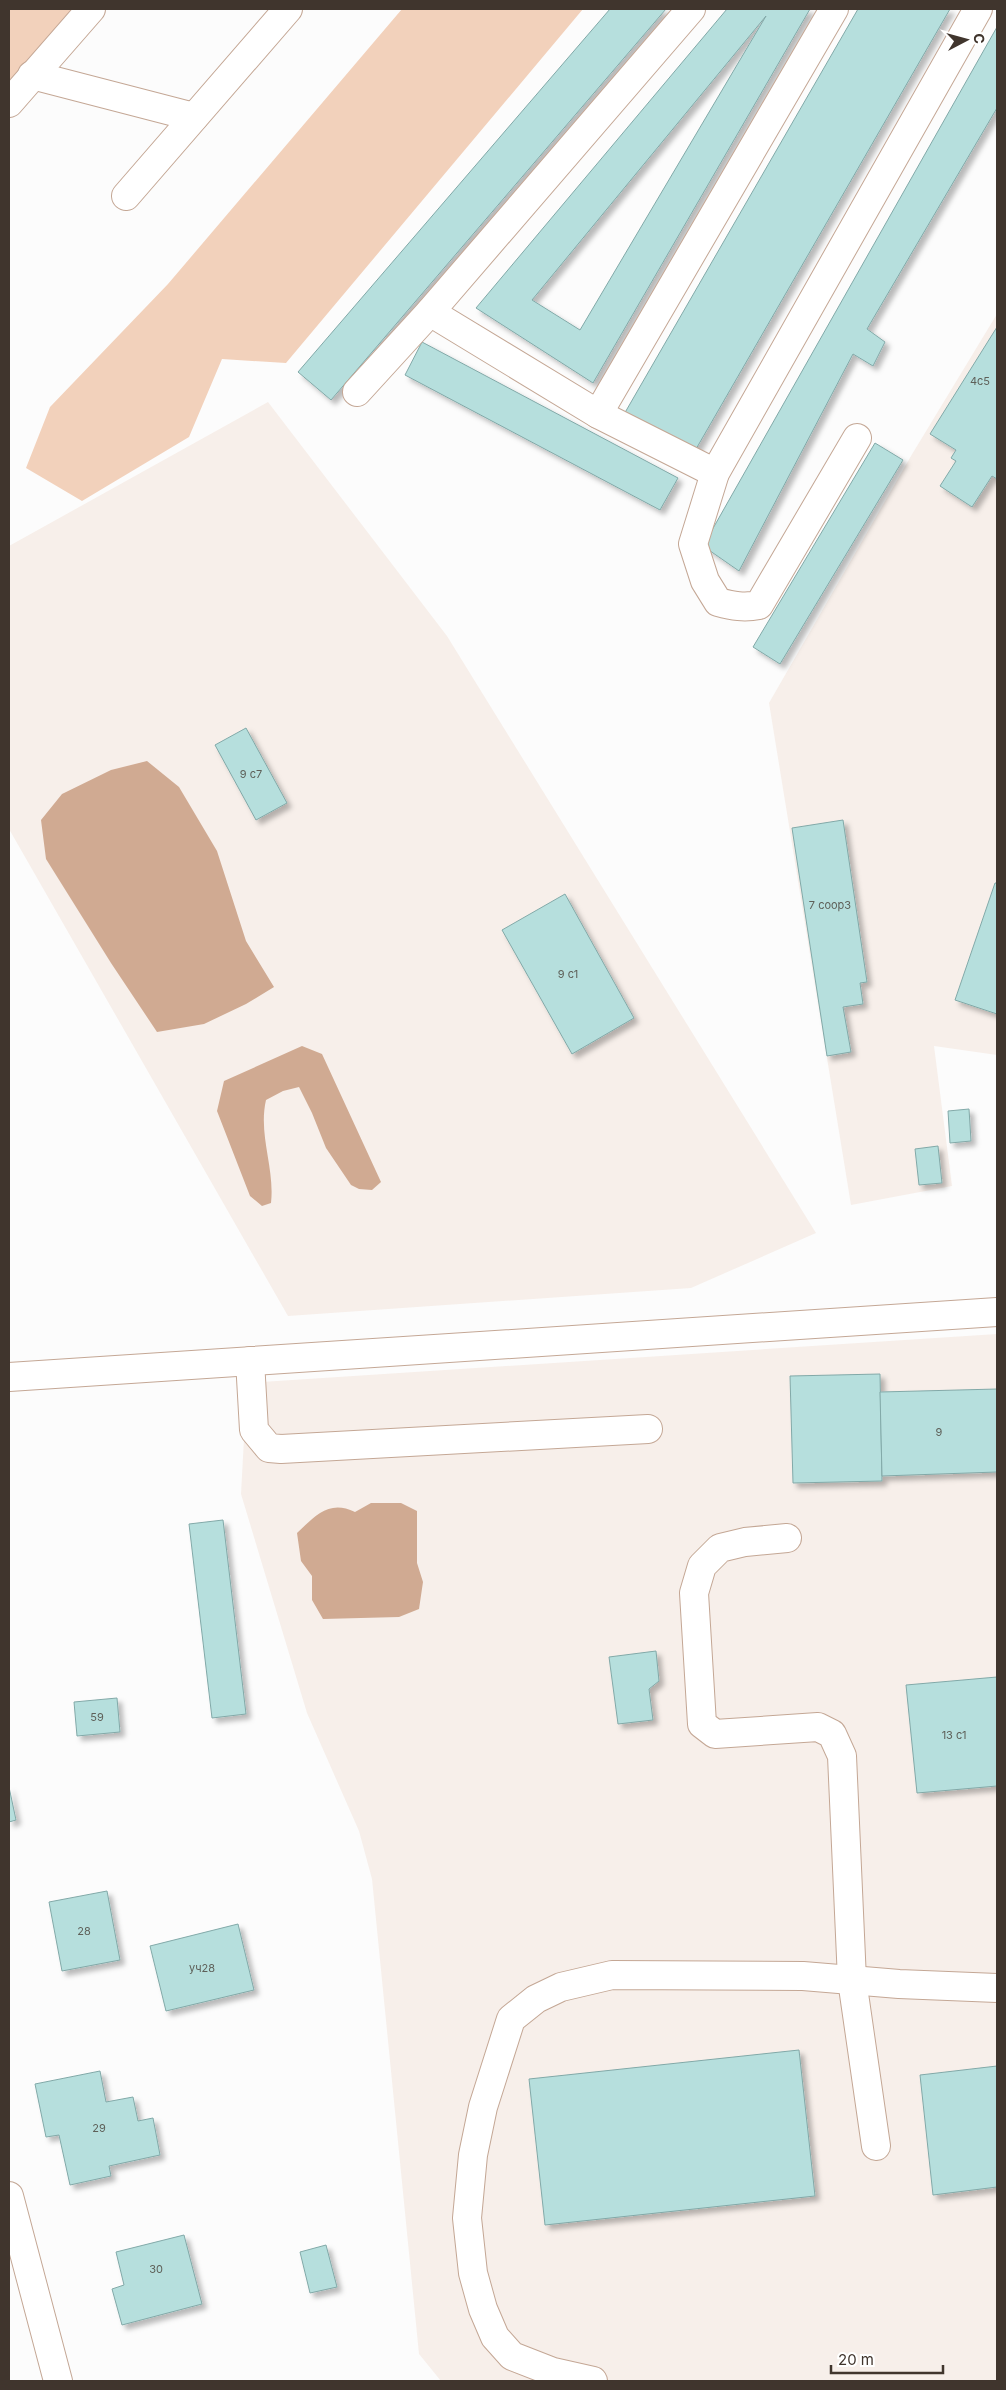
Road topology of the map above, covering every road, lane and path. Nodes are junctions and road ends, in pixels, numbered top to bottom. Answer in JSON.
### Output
{"nodes":[{"id":1,"x":90,"y":9,"type":"edge"},
{"id":2,"x":288,"y":9,"type":"edge"},
{"id":3,"x":691,"y":9,"type":"edge"},
{"id":4,"x":834,"y":9,"type":"edge"},
{"id":5,"x":978,"y":9,"type":"edge"},
{"id":6,"x":32,"y":75,"type":"junction"},
{"id":7,"x":9,"y":103,"type":"edge"},
{"id":8,"x":194,"y":117,"type":"junction"},
{"id":9,"x":126,"y":196,"type":"dead end"},
{"id":10,"x":430,"y":312,"type":"junction"},
{"id":11,"x":357,"y":392,"type":"dead end"},
{"id":12,"x":598,"y":414,"type":"junction"},
{"id":13,"x":857,"y":438,"type":"dead end"},
{"id":14,"x":715,"y":473,"type":"junction"},
{"id":15,"x":997,"y":1312,"type":"edge"},
{"id":16,"x":250,"y":1361,"type":"junction"},
{"id":17,"x":9,"y":1377,"type":"edge"},
{"id":18,"x":648,"y":1429,"type":"dead end"},
{"id":19,"x":787,"y":1538,"type":"dead end"},
{"id":20,"x":852,"y":1980,"type":"junction"},
{"id":21,"x":997,"y":1988,"type":"edge"},
{"id":22,"x":876,"y":2146,"type":"dead end"},
{"id":23,"x":9,"y":2196,"type":"edge"},
{"id":24,"x":58,"y":2381,"type":"edge"},
{"id":25,"x":593,"y":2381,"type":"edge"}],
"edges":[{"from":1,"to":6,"type":"street"},
{"from":2,"to":8,"type":"street"},
{"from":3,"to":10,"type":"street"},
{"from":4,"to":12,"type":"street"},
{"from":5,"to":14,"type":"street"},
{"from":6,"to":7,"type":"street"},
{"from":6,"to":8,"type":"street"},
{"from":8,"to":9,"type":"street"},
{"from":10,"to":11,"type":"street"},
{"from":10,"to":12,"type":"street"},
{"from":12,"to":14,"type":"street"},
{"from":13,"to":14,"type":"street"},
{"from":15,"to":16,"type":"street"},
{"from":16,"to":17,"type":"street"},
{"from":16,"to":18,"type":"street"},
{"from":19,"to":20,"type":"street"},
{"from":20,"to":21,"type":"street"},
{"from":20,"to":22,"type":"street"},
{"from":20,"to":25,"type":"street"},
{"from":23,"to":24,"type":"street"}]}
